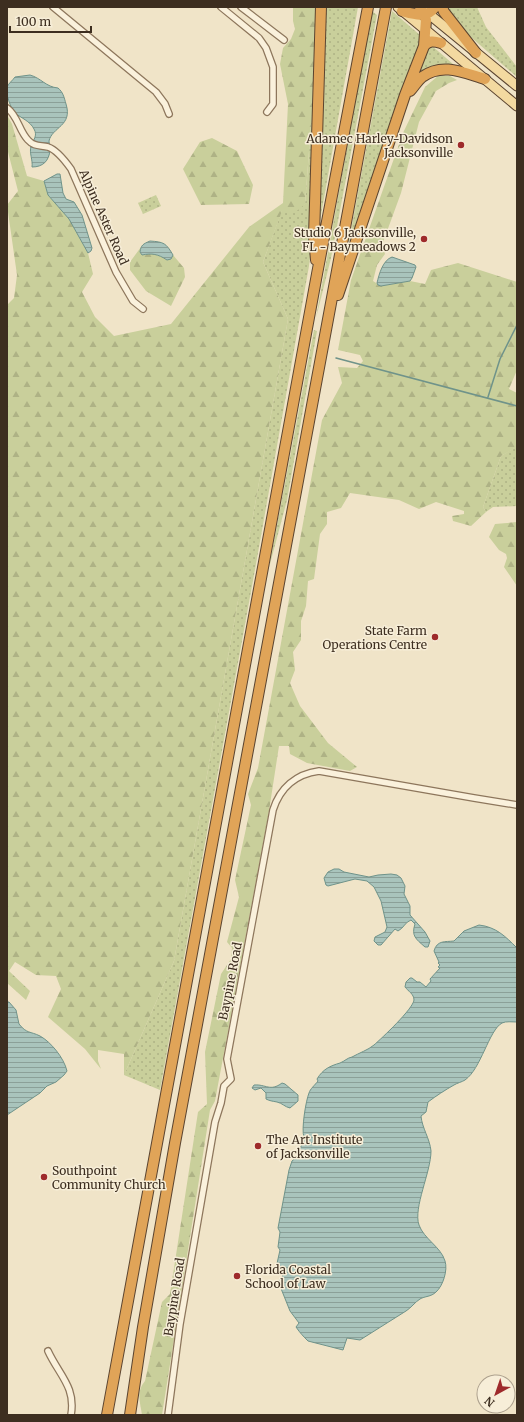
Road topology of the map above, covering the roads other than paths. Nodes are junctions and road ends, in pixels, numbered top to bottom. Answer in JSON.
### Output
{"nodes":[{"id":1,"x":53,"y":7,"type":"edge"},
{"id":2,"x":221,"y":7,"type":"edge"},
{"id":3,"x":241,"y":7,"type":"edge"},
{"id":4,"x":321,"y":7,"type":"edge"},
{"id":5,"x":386,"y":7,"type":"edge"},
{"id":6,"x":442,"y":7,"type":"edge"},
{"id":7,"x":400,"y":9,"type":"edge"},
{"id":8,"x":426,"y":10,"type":"edge"},
{"id":9,"x":367,"y":12,"type":"edge"},
{"id":10,"x":426,"y":31,"type":"junction"},
{"id":11,"x":284,"y":40,"type":"dead end"},
{"id":12,"x":441,"y":43,"type":"junction"},
{"id":13,"x":424,"y":46,"type":"junction"},
{"id":14,"x":476,"y":53,"type":"junction"},
{"id":15,"x":485,"y":79,"type":"junction"},
{"id":16,"x":517,"y":86,"type":"edge"},
{"id":17,"x":405,"y":95,"type":"junction"},
{"id":18,"x":517,"y":106,"type":"edge"},
{"id":19,"x":7,"y":108,"type":"edge"},
{"id":20,"x":267,"y":112,"type":"dead end"},
{"id":21,"x":169,"y":114,"type":"dead end"},
{"id":22,"x":317,"y":274,"type":"junction"},
{"id":23,"x":143,"y":309,"type":"dead end"},
{"id":24,"x":327,"y":327,"type":"junction"},
{"id":25,"x":517,"y":805,"type":"edge"},
{"id":26,"x":48,"y":1351,"type":"dead end"},
{"id":27,"x":71,"y":1415,"type":"edge"},
{"id":28,"x":106,"y":1415,"type":"edge"},
{"id":29,"x":130,"y":1415,"type":"edge"},
{"id":30,"x":168,"y":1415,"type":"edge"}],
"edges":[{"from":1,"to":21,"type":"street"},
{"from":2,"to":20,"type":"street"},
{"from":3,"to":11,"type":"street"},
{"from":4,"to":22,"type":"highway"},
{"from":5,"to":24,"type":"highway"},
{"from":6,"to":14,"type":"highway"},
{"from":7,"to":8,"type":"highway"},
{"from":7,"to":10,"type":"main road"},
{"from":8,"to":10,"type":"highway"},
{"from":8,"to":14,"type":"main road"},
{"from":9,"to":22,"type":"highway"},
{"from":10,"to":12,"type":"main road"},
{"from":10,"to":13,"type":"highway"},
{"from":12,"to":13,"type":"highway"},
{"from":12,"to":15,"type":"main road"},
{"from":13,"to":17,"type":"highway"},
{"from":14,"to":16,"type":"main road"},
{"from":15,"to":17,"type":"highway"},
{"from":15,"to":18,"type":"main road"},
{"from":17,"to":24,"type":"highway"},
{"from":19,"to":23,"type":"street","name":"Alpine Aster Road"},
{"from":22,"to":28,"type":"highway"},
{"from":24,"to":29,"type":"highway"},
{"from":25,"to":30,"type":"street","name":"Baypine Road"},
{"from":26,"to":27,"type":"street"}]}
